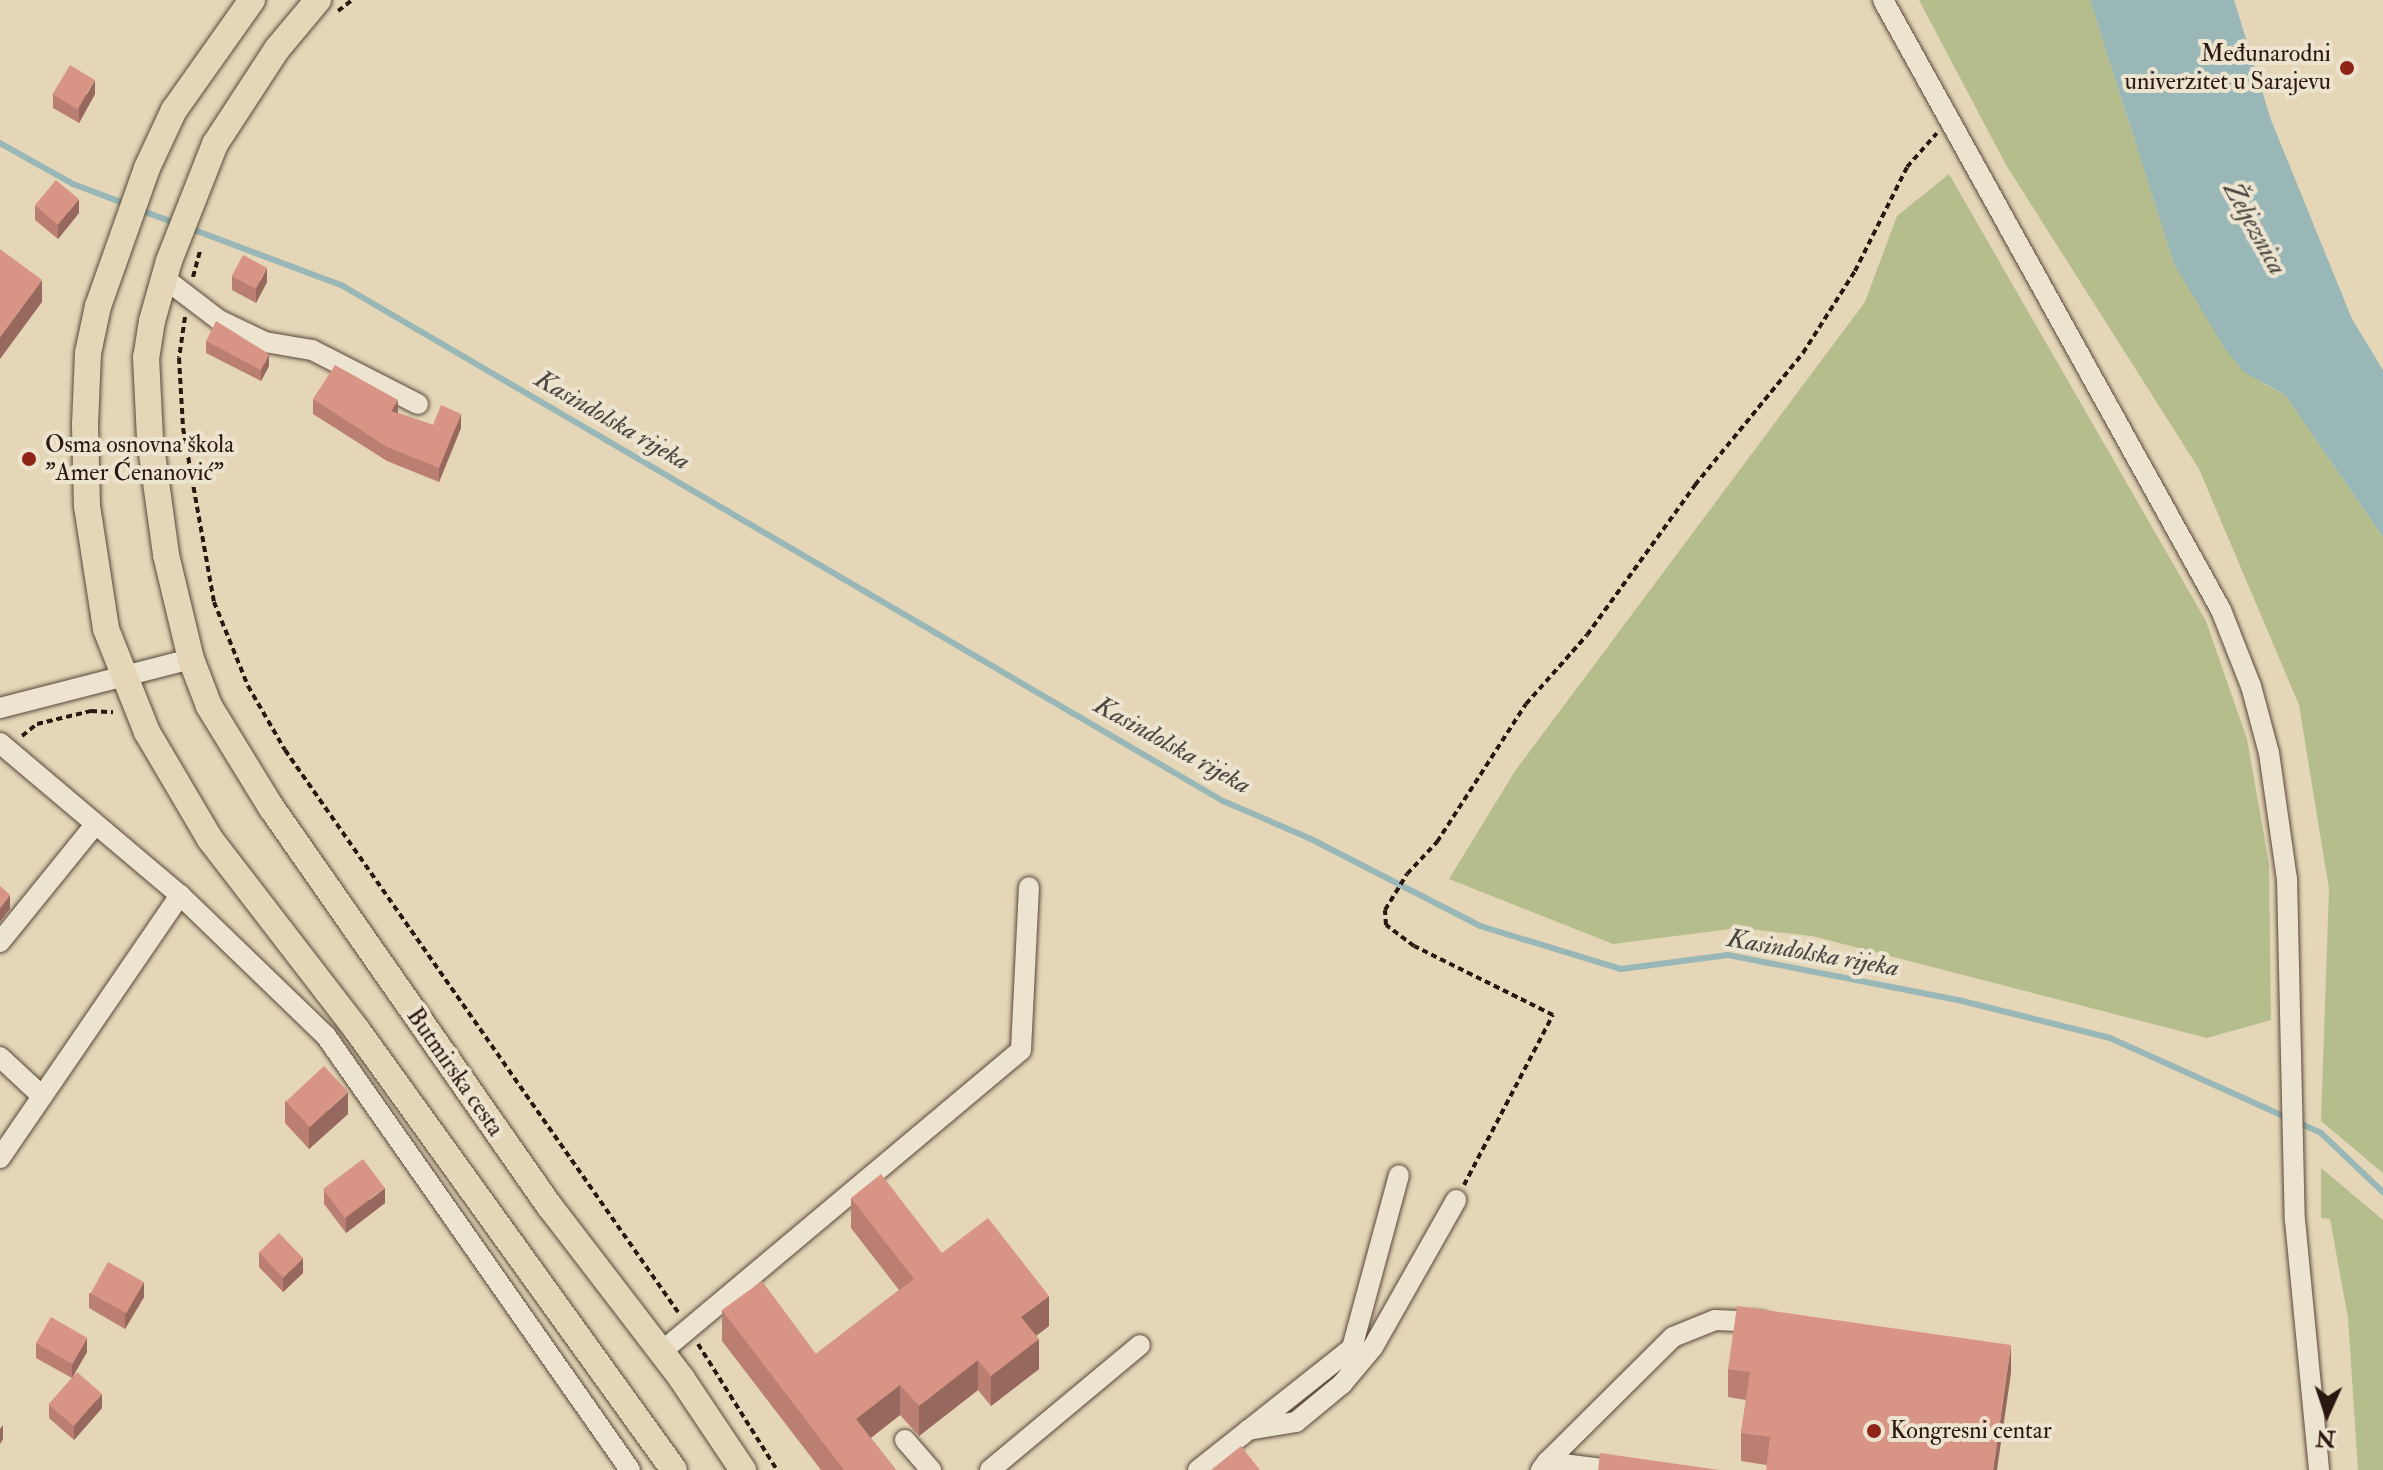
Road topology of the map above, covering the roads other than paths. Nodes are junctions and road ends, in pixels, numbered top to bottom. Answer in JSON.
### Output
{"nodes":[{"id":1,"x":252,"y":0,"type":"edge"},
{"id":2,"x":318,"y":0,"type":"edge"},
{"id":3,"x":1883,"y":0,"type":"edge"},
{"id":4,"x":167,"y":270,"type":"junction"},
{"id":5,"x":418,"y":404,"type":"dead end"},
{"id":6,"x":191,"y":659,"type":"junction"},
{"id":7,"x":123,"y":679,"type":"junction"},
{"id":8,"x":0,"y":708,"type":"edge"},
{"id":9,"x":0,"y":743,"type":"edge"},
{"id":10,"x":94,"y":826,"type":"junction"},
{"id":11,"x":1029,"y":887,"type":"dead end"},
{"id":12,"x":180,"y":895,"type":"junction"},
{"id":13,"x":0,"y":942,"type":"edge"},
{"id":14,"x":0,"y":1057,"type":"edge"},
{"id":15,"x":42,"y":1096,"type":"junction"},
{"id":16,"x":0,"y":1158,"type":"edge"},
{"id":17,"x":1399,"y":1175,"type":"dead end"},
{"id":18,"x":1456,"y":1200,"type":"road end"},
{"id":19,"x":1789,"y":1325,"type":"edge"},
{"id":20,"x":1140,"y":1345,"type":"dead end"},
{"id":21,"x":660,"y":1353,"type":"junction"},
{"id":22,"x":1248,"y":1430,"type":"junction"},
{"id":23,"x":905,"y":1440,"type":"dead end"},
{"id":24,"x":1544,"y":1466,"type":"edge"},
{"id":25,"x":630,"y":1470,"type":"edge"},
{"id":26,"x":674,"y":1470,"type":"edge"},
{"id":27,"x":743,"y":1470,"type":"edge"},
{"id":28,"x":931,"y":1470,"type":"edge"},
{"id":29,"x":990,"y":1470,"type":"edge"},
{"id":30,"x":1198,"y":1470,"type":"edge"},
{"id":31,"x":1611,"y":1470,"type":"edge"},
{"id":32,"x":2319,"y":1470,"type":"edge"}],
"edges":[{"from":1,"to":7,"type":"main road"},
{"from":2,"to":4,"type":"main road","name":"Butmirska cesta"},
{"from":3,"to":32,"type":"street"},
{"from":4,"to":5,"type":"street"},
{"from":4,"to":6,"type":"main road","name":"Butmirska cesta"},
{"from":6,"to":7,"type":"street"},
{"from":6,"to":21,"type":"main road","name":"Butmirska cesta"},
{"from":7,"to":8,"type":"street"},
{"from":7,"to":26,"type":"main road"},
{"from":9,"to":10,"type":"street"},
{"from":10,"to":12,"type":"street"},
{"from":10,"to":13,"type":"street"},
{"from":11,"to":21,"type":"street"},
{"from":12,"to":15,"type":"street"},
{"from":12,"to":25,"type":"street"},
{"from":14,"to":15,"type":"street"},
{"from":15,"to":16,"type":"street"},
{"from":17,"to":22,"type":"street"},
{"from":18,"to":22,"type":"street"},
{"from":19,"to":24,"type":"street"},
{"from":20,"to":29,"type":"street"},
{"from":21,"to":27,"type":"main road","name":"Butmirska cesta"},
{"from":22,"to":30,"type":"street"},
{"from":23,"to":28,"type":"street"},
{"from":24,"to":31,"type":"street"}]}
